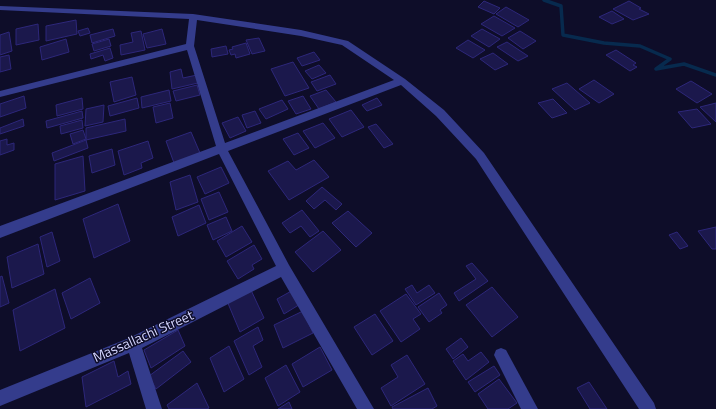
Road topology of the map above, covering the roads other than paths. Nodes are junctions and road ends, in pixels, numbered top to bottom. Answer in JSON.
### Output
{"nodes":[{"id":1,"x":0,"y":8,"type":"edge"},
{"id":2,"x":193,"y":17,"type":"junction"},
{"id":3,"x":190,"y":46,"type":"junction"},
{"id":4,"x":402,"y":81,"type":"junction"},
{"id":5,"x":0,"y":94,"type":"edge"},
{"id":6,"x":222,"y":149,"type":"junction"},
{"id":7,"x":0,"y":232,"type":"edge"},
{"id":8,"x":284,"y":269,"type":"junction"},
{"id":9,"x":133,"y":344,"type":"junction"},
{"id":10,"x":502,"y":355,"type":"dead end"},
{"id":11,"x":0,"y":398,"type":"edge"},
{"id":12,"x":154,"y":409,"type":"edge"},
{"id":13,"x":366,"y":409,"type":"edge"},
{"id":14,"x":530,"y":409,"type":"edge"},
{"id":15,"x":648,"y":409,"type":"edge"}],
"edges":[{"from":1,"to":2,"type":"street"},
{"from":2,"to":3,"type":"street"},
{"from":2,"to":4,"type":"street"},
{"from":3,"to":5,"type":"street"},
{"from":3,"to":6,"type":"street"},
{"from":4,"to":6,"type":"street"},
{"from":4,"to":15,"type":"street"},
{"from":6,"to":7,"type":"street"},
{"from":6,"to":8,"type":"street"},
{"from":8,"to":9,"type":"street","name":"Massallachi Street"},
{"from":8,"to":13,"type":"street"},
{"from":9,"to":11,"type":"street","name":"Massallachi Street"},
{"from":9,"to":12,"type":"street"},
{"from":10,"to":14,"type":"street"}]}
